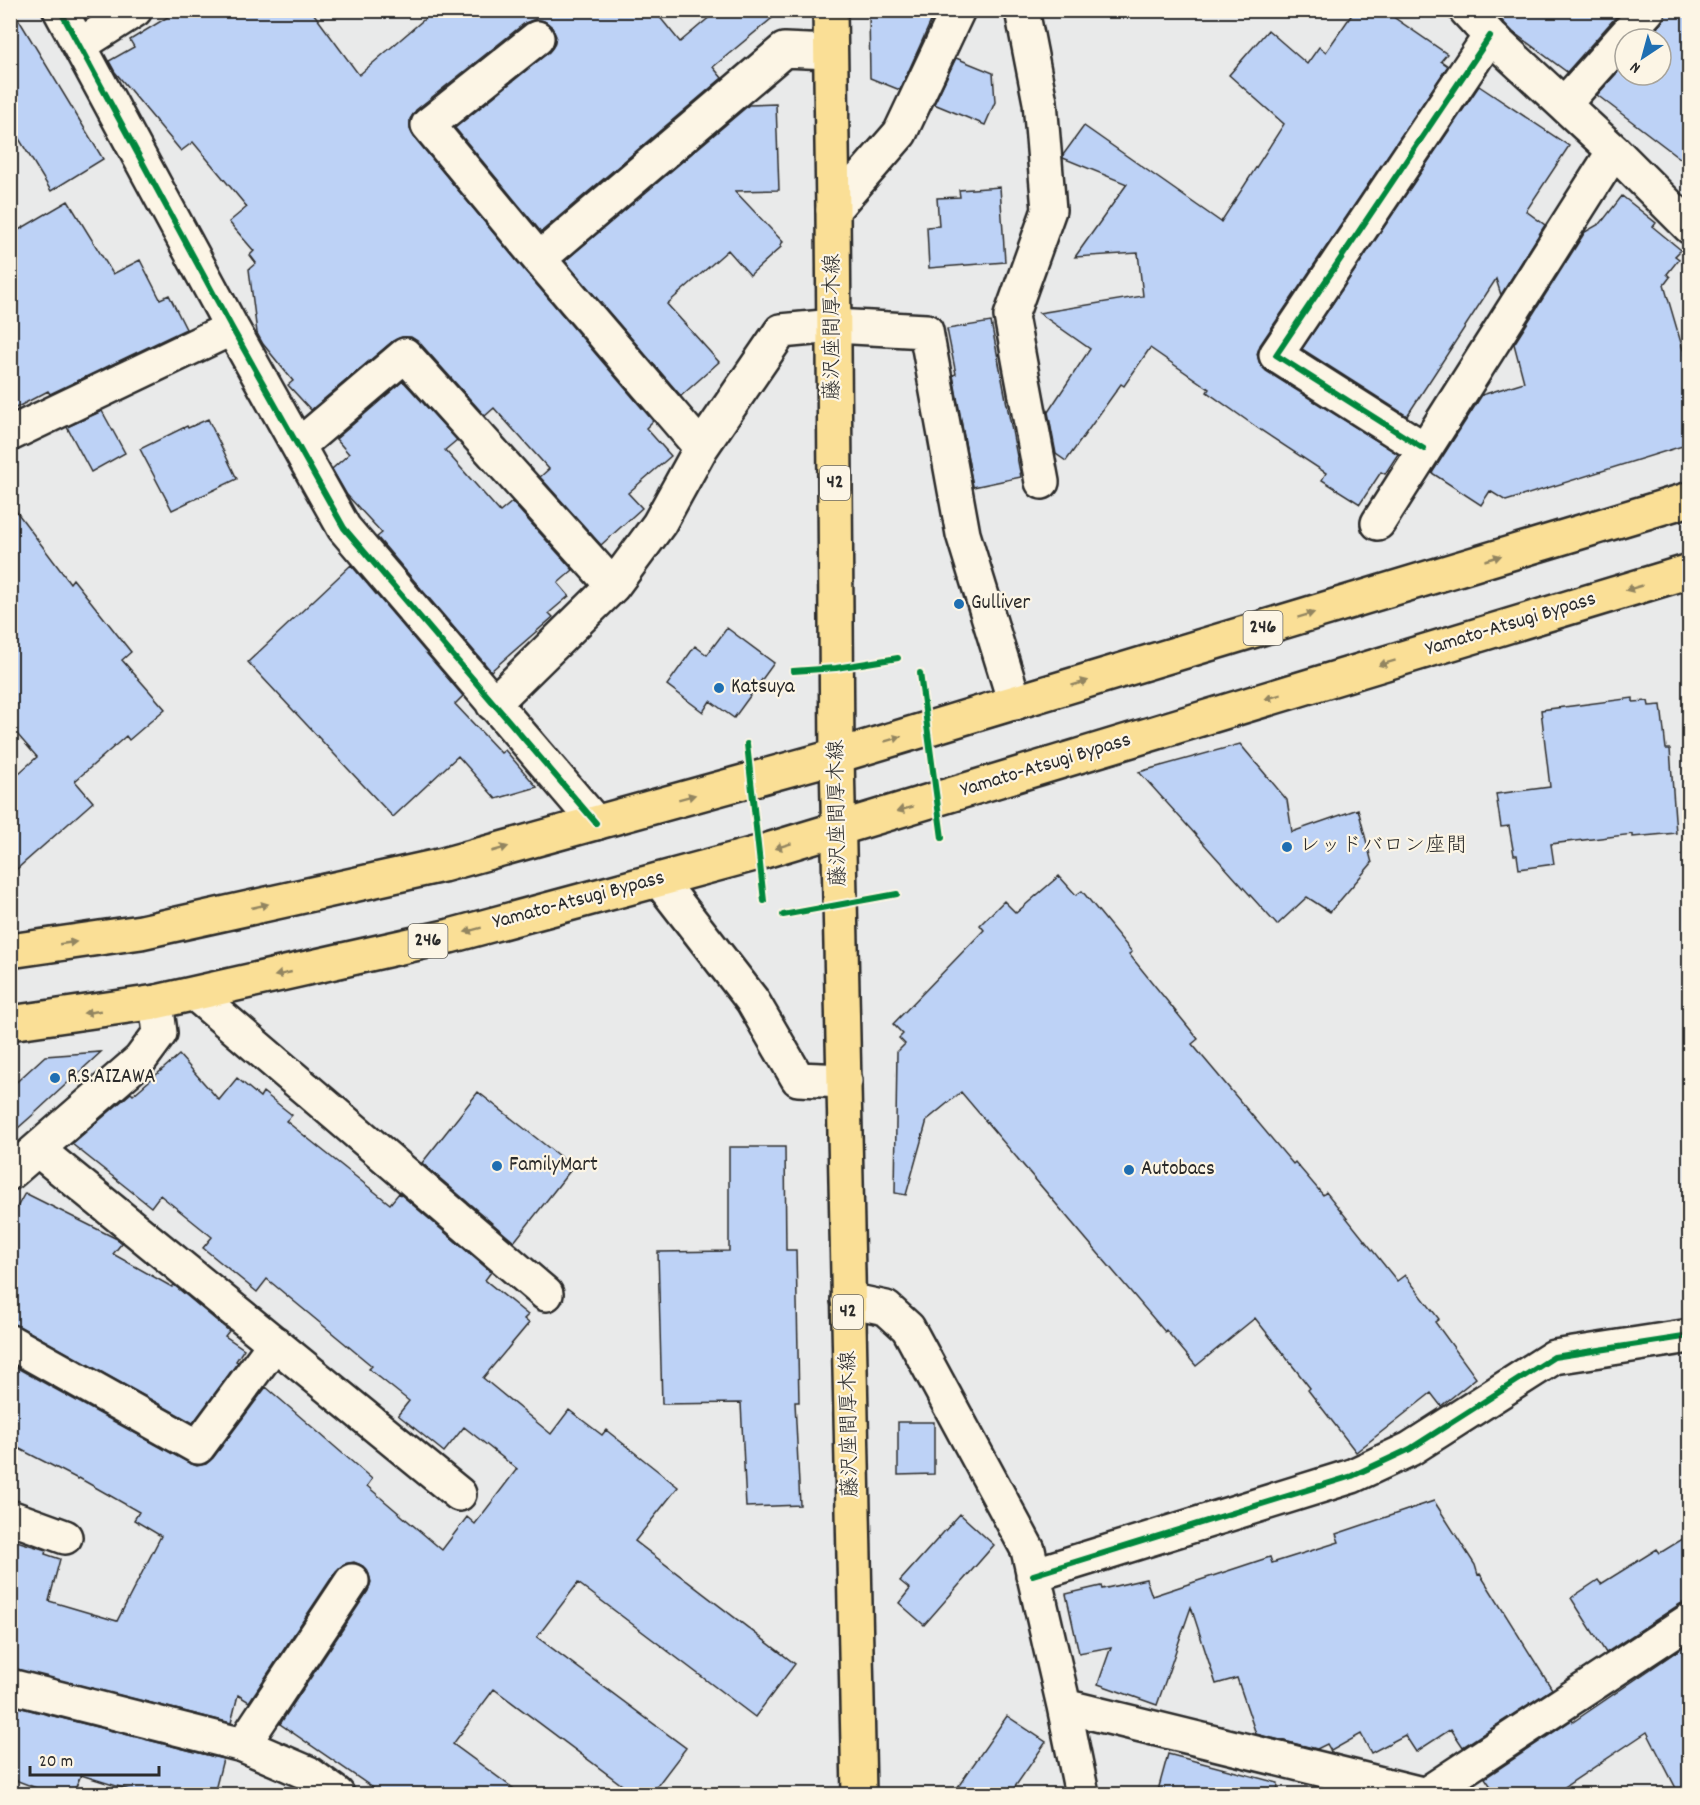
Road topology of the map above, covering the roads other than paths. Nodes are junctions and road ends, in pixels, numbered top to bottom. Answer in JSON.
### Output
{"nodes":[{"id":1,"x":60,"y":10,"type":"edge"},
{"id":2,"x":135,"y":10,"type":"edge"},
{"id":3,"x":830,"y":10,"type":"edge"},
{"id":4,"x":958,"y":10,"type":"edge"},
{"id":5,"x":1022,"y":10,"type":"edge"},
{"id":6,"x":1466,"y":10,"type":"edge"},
{"id":7,"x":1648,"y":10,"type":"edge"},
{"id":8,"x":1490,"y":36,"type":"junction"},
{"id":9,"x":537,"y":38,"type":"dead end"},
{"id":10,"x":80,"y":45,"type":"junction"},
{"id":11,"x":830,"y":52,"type":"junction"},
{"id":12,"x":1564,"y":105,"type":"junction"},
{"id":13,"x":1614,"y":151,"type":"junction"},
{"id":14,"x":833,"y":210,"type":"junction"},
{"id":15,"x":1689,"y":227,"type":"edge"},
{"id":16,"x":539,"y":259,"type":"junction"},
{"id":17,"x":834,"y":326,"type":"junction"},
{"id":18,"x":232,"y":328,"type":"junction"},
{"id":19,"x":10,"y":434,"type":"edge"},
{"id":20,"x":298,"y":446,"type":"junction"},
{"id":21,"x":701,"y":448,"type":"junction"},
{"id":22,"x":1424,"y":449,"type":"junction"},
{"id":23,"x":1042,"y":482,"type":"dead end"},
{"id":24,"x":1689,"y":499,"type":"edge"},
{"id":25,"x":1378,"y":523,"type":"dead end"},
{"id":26,"x":1689,"y":571,"type":"edge"},
{"id":27,"x":614,"y":586,"type":"junction"},
{"id":28,"x":1016,"y":702,"type":"junction"},
{"id":29,"x":493,"y":704,"type":"junction"},
{"id":30,"x":837,"y":756,"type":"junction"},
{"id":31,"x":596,"y":823,"type":"junction"},
{"id":32,"x":839,"y":829,"type":"junction"},
{"id":33,"x":659,"y":880,"type":"junction"},
{"id":34,"x":10,"y":951,"type":"edge"},
{"id":35,"x":195,"y":994,"type":"junction"},
{"id":36,"x":156,"y":1002,"type":"junction"},
{"id":37,"x":10,"y":1023,"type":"edge"},
{"id":38,"x":845,"y":1081,"type":"junction"},
{"id":39,"x":38,"y":1150,"type":"junction"},
{"id":40,"x":10,"y":1173,"type":"edge"},
{"id":41,"x":546,"y":1294,"type":"dead end"},
{"id":42,"x":848,"y":1300,"type":"junction"},
{"id":43,"x":1689,"y":1336,"type":"edge"},
{"id":44,"x":10,"y":1342,"type":"edge"},
{"id":45,"x":275,"y":1344,"type":"junction"},
{"id":46,"x":459,"y":1494,"type":"dead end"},
{"id":47,"x":10,"y":1517,"type":"edge"},
{"id":48,"x":64,"y":1537,"type":"dead end"},
{"id":49,"x":1033,"y":1575,"type":"junction"},
{"id":50,"x":352,"y":1581,"type":"dead end"},
{"id":51,"x":1689,"y":1620,"type":"edge"},
{"id":52,"x":10,"y":1686,"type":"edge"},
{"id":53,"x":1064,"y":1706,"type":"junction"},
{"id":54,"x":243,"y":1745,"type":"junction"},
{"id":55,"x":337,"y":1794,"type":"edge"},
{"id":56,"x":859,"y":1794,"type":"edge"},
{"id":57,"x":1082,"y":1794,"type":"edge"},
{"id":58,"x":1424,"y":1794,"type":"edge"}],
"edges":[{"from":1,"to":10,"type":"street"},
{"from":2,"to":10,"type":"street"},
{"from":3,"to":11,"type":"main road","name":"藤沢座間厚木線","number":"42"},
{"from":4,"to":14,"type":"street"},
{"from":5,"to":23,"type":"street"},
{"from":6,"to":8,"type":"street"},
{"from":7,"to":12,"type":"street"},
{"from":8,"to":12,"type":"street"},
{"from":8,"to":22,"type":"street"},
{"from":9,"to":16,"type":"street"},
{"from":10,"to":18,"type":"street"},
{"from":11,"to":14,"type":"main road","name":"藤沢座間厚木線","number":"42"},
{"from":11,"to":16,"type":"street"},
{"from":12,"to":13,"type":"street"},
{"from":13,"to":15,"type":"street"},
{"from":13,"to":22,"type":"street"},
{"from":14,"to":17,"type":"main road","name":"藤沢座間厚木線","number":"42"},
{"from":16,"to":21,"type":"street"},
{"from":17,"to":21,"type":"street"},
{"from":17,"to":28,"type":"street"},
{"from":17,"to":30,"type":"main road","name":"藤沢座間厚木線","number":"42"},
{"from":18,"to":19,"type":"street"},
{"from":18,"to":20,"type":"street"},
{"from":20,"to":27,"type":"street"},
{"from":20,"to":29,"type":"street"},
{"from":21,"to":27,"type":"street"},
{"from":22,"to":25,"type":"street"},
{"from":28,"to":24,"type":"main road","number":"246","one_way":true},
{"from":26,"to":32,"type":"main road","name":"Yamato-Atsugi Bypass","number":"246","one_way":true},
{"from":27,"to":29,"type":"street"},
{"from":30,"to":28,"type":"main road","number":"246","one_way":true},
{"from":29,"to":31,"type":"street"},
{"from":31,"to":30,"type":"main road","number":"246","one_way":true},
{"from":30,"to":32,"type":"main road","name":"藤沢座間厚木線","number":"42"},
{"from":34,"to":31,"type":"main road","number":"246","one_way":true},
{"from":32,"to":33,"type":"main road","name":"Yamato-Atsugi Bypass","number":"246","one_way":true},
{"from":32,"to":38,"type":"main road","name":"藤沢座間厚木線","number":"42"},
{"from":33,"to":35,"type":"main road","name":"Yamato-Atsugi Bypass","number":"246","one_way":true},
{"from":33,"to":38,"type":"street"},
{"from":35,"to":36,"type":"main road","name":"Yamato-Atsugi Bypass","number":"246"},
{"from":35,"to":41,"type":"street"},
{"from":36,"to":37,"type":"main road","name":"Yamato-Atsugi Bypass","number":"246","one_way":true},
{"from":36,"to":39,"type":"street"},
{"from":38,"to":42,"type":"main road","name":"藤沢座間厚木線","number":"42"},
{"from":39,"to":40,"type":"street"},
{"from":39,"to":45,"type":"street"},
{"from":42,"to":49,"type":"street"},
{"from":42,"to":56,"type":"main road","name":"藤沢座間厚木線","number":"42"},
{"from":43,"to":49,"type":"street"},
{"from":44,"to":45,"type":"street"},
{"from":45,"to":46,"type":"street"},
{"from":47,"to":48,"type":"street"},
{"from":49,"to":53,"type":"street"},
{"from":50,"to":54,"type":"street"},
{"from":51,"to":58,"type":"street"},
{"from":52,"to":54,"type":"street"},
{"from":53,"to":57,"type":"street"},
{"from":53,"to":58,"type":"street"},
{"from":54,"to":55,"type":"street"}]}
